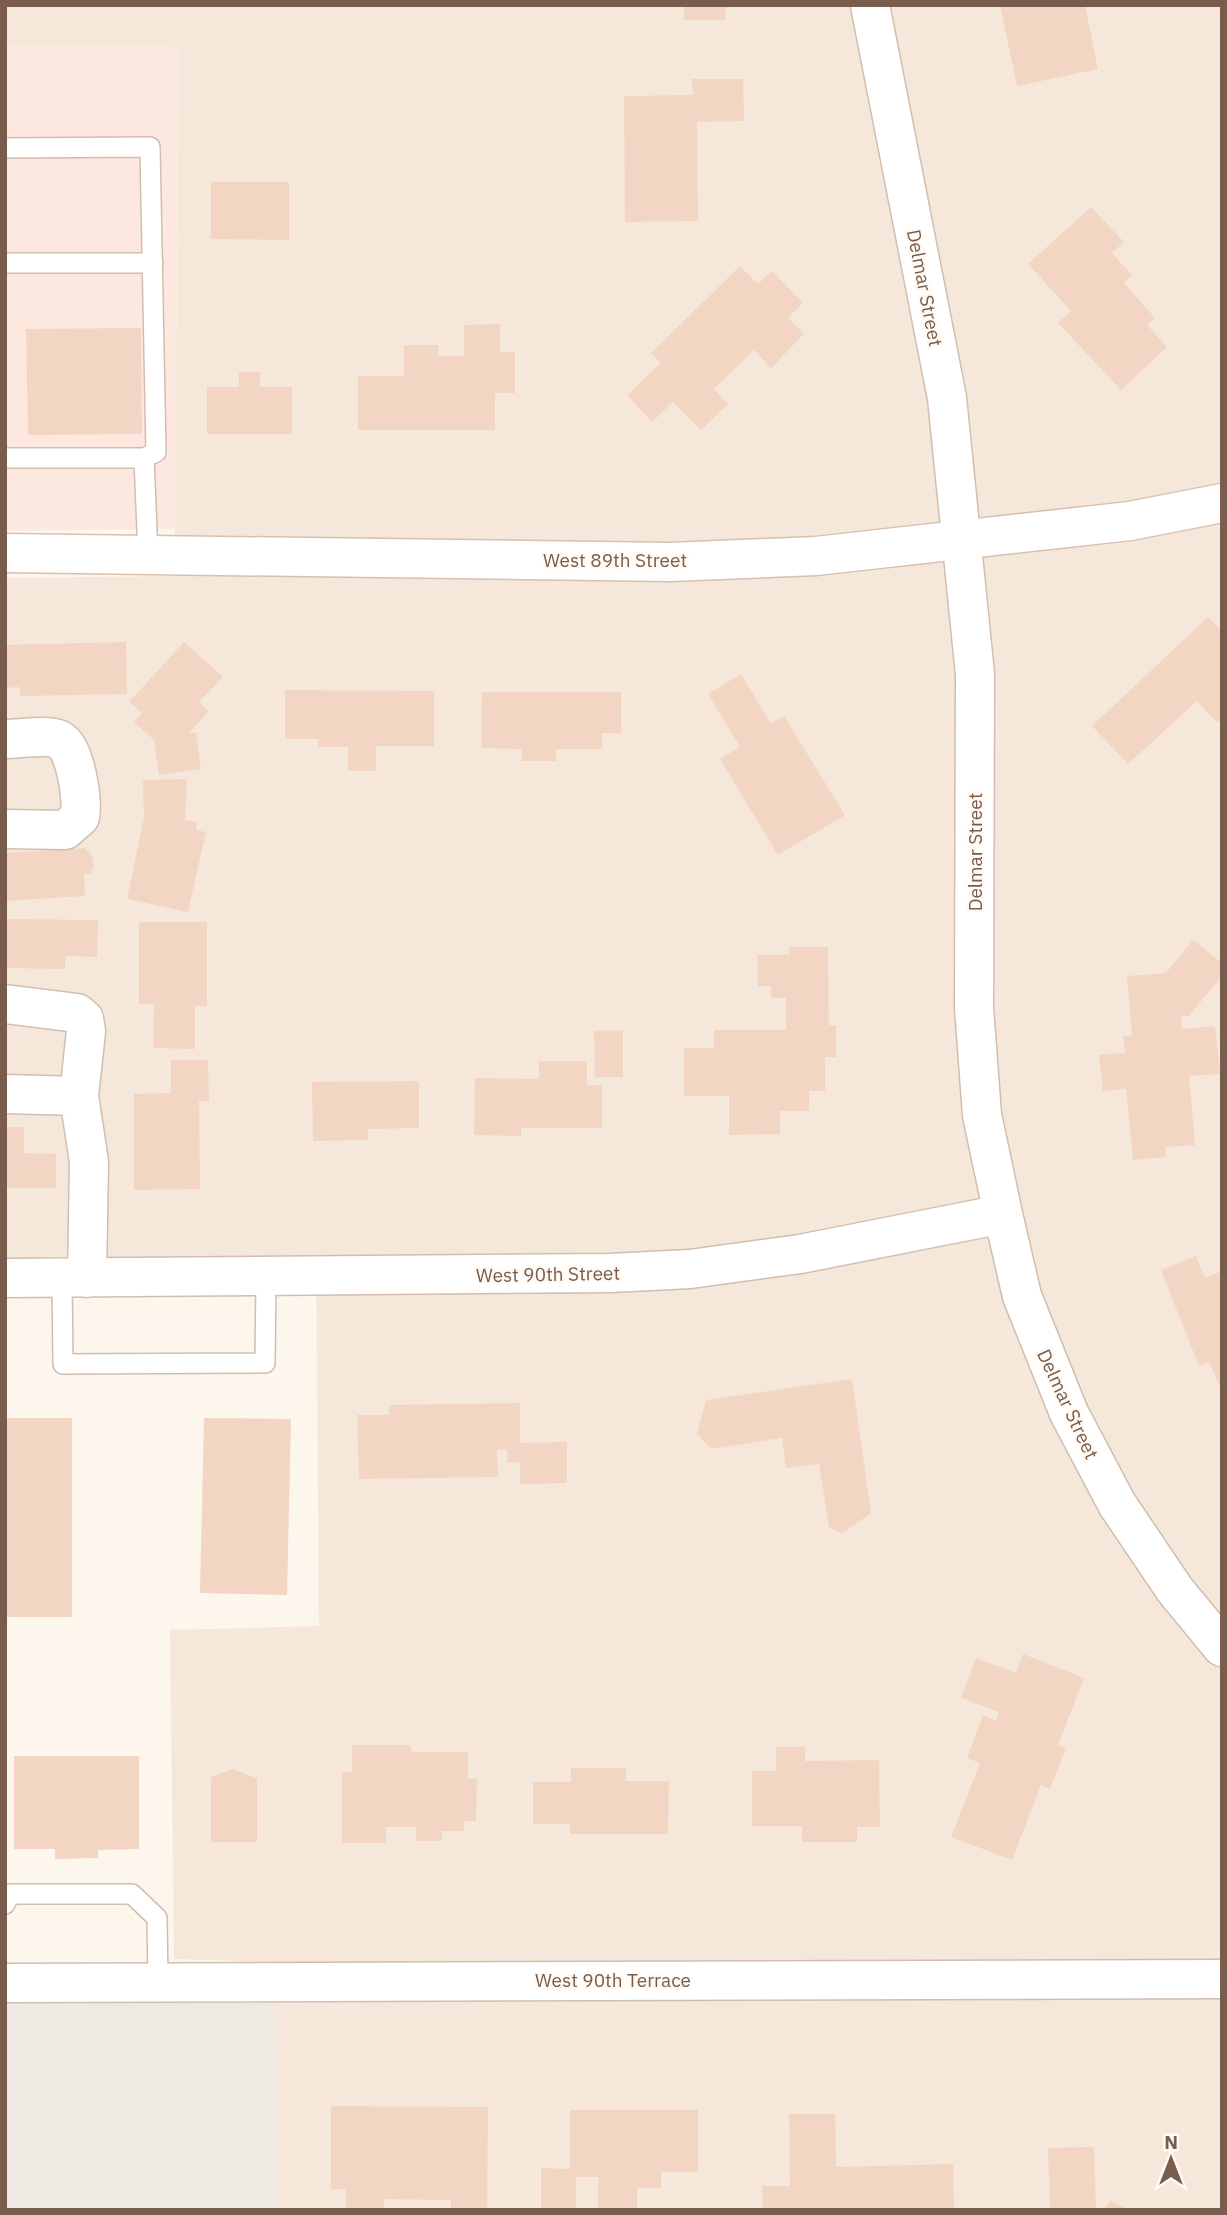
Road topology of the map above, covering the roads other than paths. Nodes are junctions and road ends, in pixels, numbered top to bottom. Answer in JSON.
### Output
{"nodes":[{"id":1,"x":870,"y":5,"type":"edge"},
{"id":2,"x":5,"y":148,"type":"edge"},
{"id":3,"x":5,"y":263,"type":"edge"},
{"id":4,"x":153,"y":263,"type":"junction"},
{"id":5,"x":5,"y":458,"type":"edge"},
{"id":6,"x":144,"y":458,"type":"junction"},
{"id":7,"x":1222,"y":503,"type":"edge"},
{"id":8,"x":962,"y":539,"type":"junction"},
{"id":9,"x":5,"y":553,"type":"edge"},
{"id":10,"x":148,"y":555,"type":"junction"},
{"id":11,"x":5,"y":738,"type":"edge"},
{"id":12,"x":5,"y":829,"type":"edge"},
{"id":13,"x":5,"y":1004,"type":"edge"},
{"id":14,"x":5,"y":1094,"type":"edge"},
{"id":15,"x":79,"y":1096,"type":"junction"},
{"id":16,"x":1003,"y":1214,"type":"junction"},
{"id":17,"x":5,"y":1278,"type":"edge"},
{"id":18,"x":75,"y":1278,"type":"junction"},
{"id":19,"x":266,"y":1278,"type":"junction"},
{"id":20,"x":1222,"y":1647,"type":"edge"},
{"id":21,"x":5,"y":1904,"type":"edge"},
{"id":22,"x":1222,"y":1979,"type":"edge"},
{"id":23,"x":5,"y":1983,"type":"edge"},
{"id":24,"x":158,"y":1983,"type":"junction"}],
"edges":[{"from":1,"to":8,"type":"street","name":"Delmar Street"},
{"from":2,"to":4,"type":"lane"},
{"from":3,"to":4,"type":"lane"},
{"from":4,"to":6,"type":"lane"},
{"from":5,"to":6,"type":"lane"},
{"from":6,"to":10,"type":"lane"},
{"from":7,"to":8,"type":"street","name":"West 89th Street"},
{"from":8,"to":10,"type":"street","name":"West 89th Street"},
{"from":8,"to":16,"type":"street","name":"Delmar Street"},
{"from":9,"to":10,"type":"street","name":"West 89th Street"},
{"from":11,"to":12,"type":"street"},
{"from":13,"to":15,"type":"street"},
{"from":14,"to":15,"type":"street"},
{"from":15,"to":18,"type":"street"},
{"from":16,"to":19,"type":"street","name":"West 90th Street"},
{"from":16,"to":20,"type":"street","name":"Delmar Street"},
{"from":17,"to":18,"type":"street","name":"West 90th Street"},
{"from":18,"to":19,"type":"street","name":"West 90th Street"},
{"from":18,"to":19,"type":"lane"},
{"from":21,"to":24,"type":"lane"},
{"from":22,"to":24,"type":"street","name":"West 90th Terrace"},
{"from":23,"to":24,"type":"street","name":"West 90th Terrace"}]}
